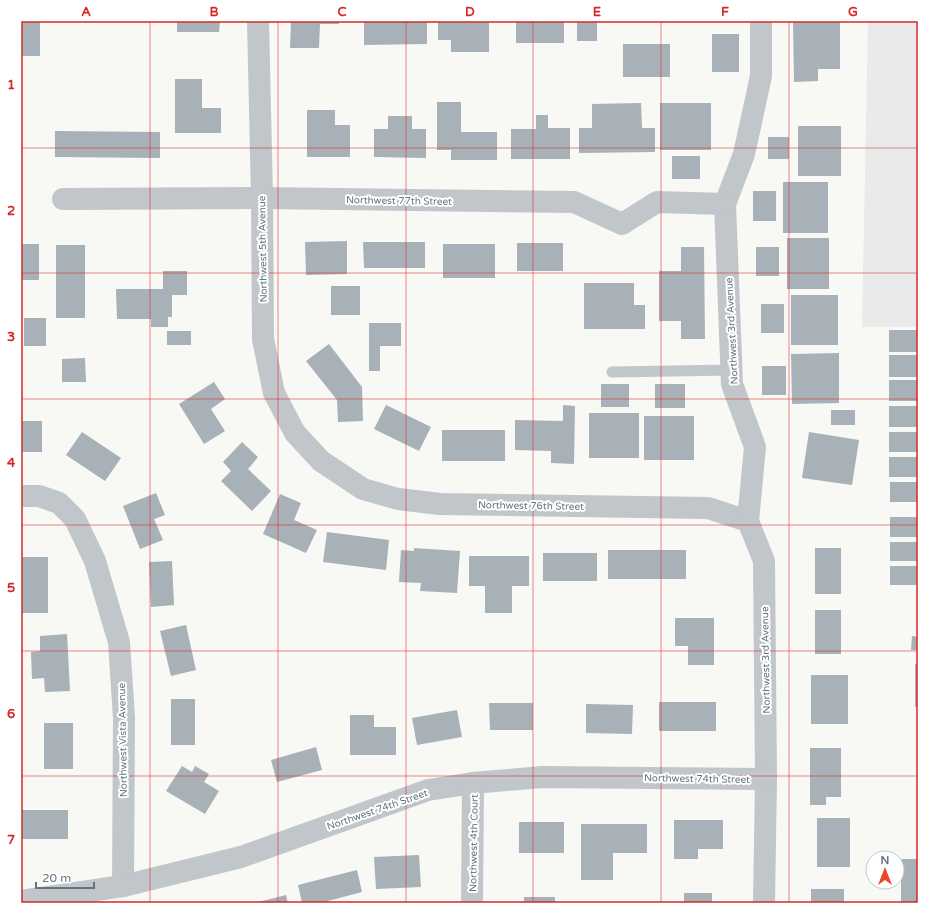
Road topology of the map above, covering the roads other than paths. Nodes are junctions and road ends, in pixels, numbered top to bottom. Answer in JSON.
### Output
{"nodes":[{"id":1,"x":258,"y":21,"type":"edge"},
{"id":2,"x":761,"y":21,"type":"edge"},
{"id":3,"x":262,"y":198,"type":"junction"},
{"id":4,"x":63,"y":199,"type":"dead end"},
{"id":5,"x":725,"y":204,"type":"junction"},
{"id":6,"x":732,"y":370,"type":"junction"},
{"id":7,"x":612,"y":372,"type":"dead end"},
{"id":8,"x":321,"y":461,"type":"joint"},
{"id":9,"x":21,"y":496,"type":"edge"},
{"id":10,"x":748,"y":521,"type":"junction"},
{"id":11,"x":766,"y":779,"type":"junction"},
{"id":12,"x":473,"y":783,"type":"junction"},
{"id":13,"x":123,"y":886,"type":"junction"},
{"id":14,"x":21,"y":901,"type":"edge"},
{"id":15,"x":472,"y":903,"type":"edge"},
{"id":16,"x":764,"y":903,"type":"edge"}],
"edges":[{"from":1,"to":3,"type":"street","name":"Northwest 5th Avenue"},
{"from":2,"to":5,"type":"street","name":"Northwest 3rd Avenue"},
{"from":3,"to":4,"type":"street","name":"Northwest 77th Street"},
{"from":3,"to":5,"type":"street","name":"Northwest 77th Street"},
{"from":3,"to":8,"type":"street","name":"Northwest 5th Avenue"},
{"from":5,"to":6,"type":"street","name":"Northwest 3rd Avenue"},
{"from":6,"to":7,"type":"lane"},
{"from":6,"to":10,"type":"street","name":"Northwest 3rd Avenue"},
{"from":8,"to":10,"type":"street","name":"Northwest 76th Street"},
{"from":9,"to":13,"type":"street","name":"Northwest Vista Avenue"},
{"from":10,"to":11,"type":"street","name":"Northwest 3rd Avenue"},
{"from":11,"to":12,"type":"street","name":"Northwest 74th Street"},
{"from":11,"to":16,"type":"street","name":"Northwest 3rd Avenue"},
{"from":12,"to":13,"type":"street","name":"Northwest 74th Street"},
{"from":12,"to":15,"type":"street","name":"Northwest 4th Court"},
{"from":13,"to":14,"type":"street","name":"Northwest 74th Street"}]}
